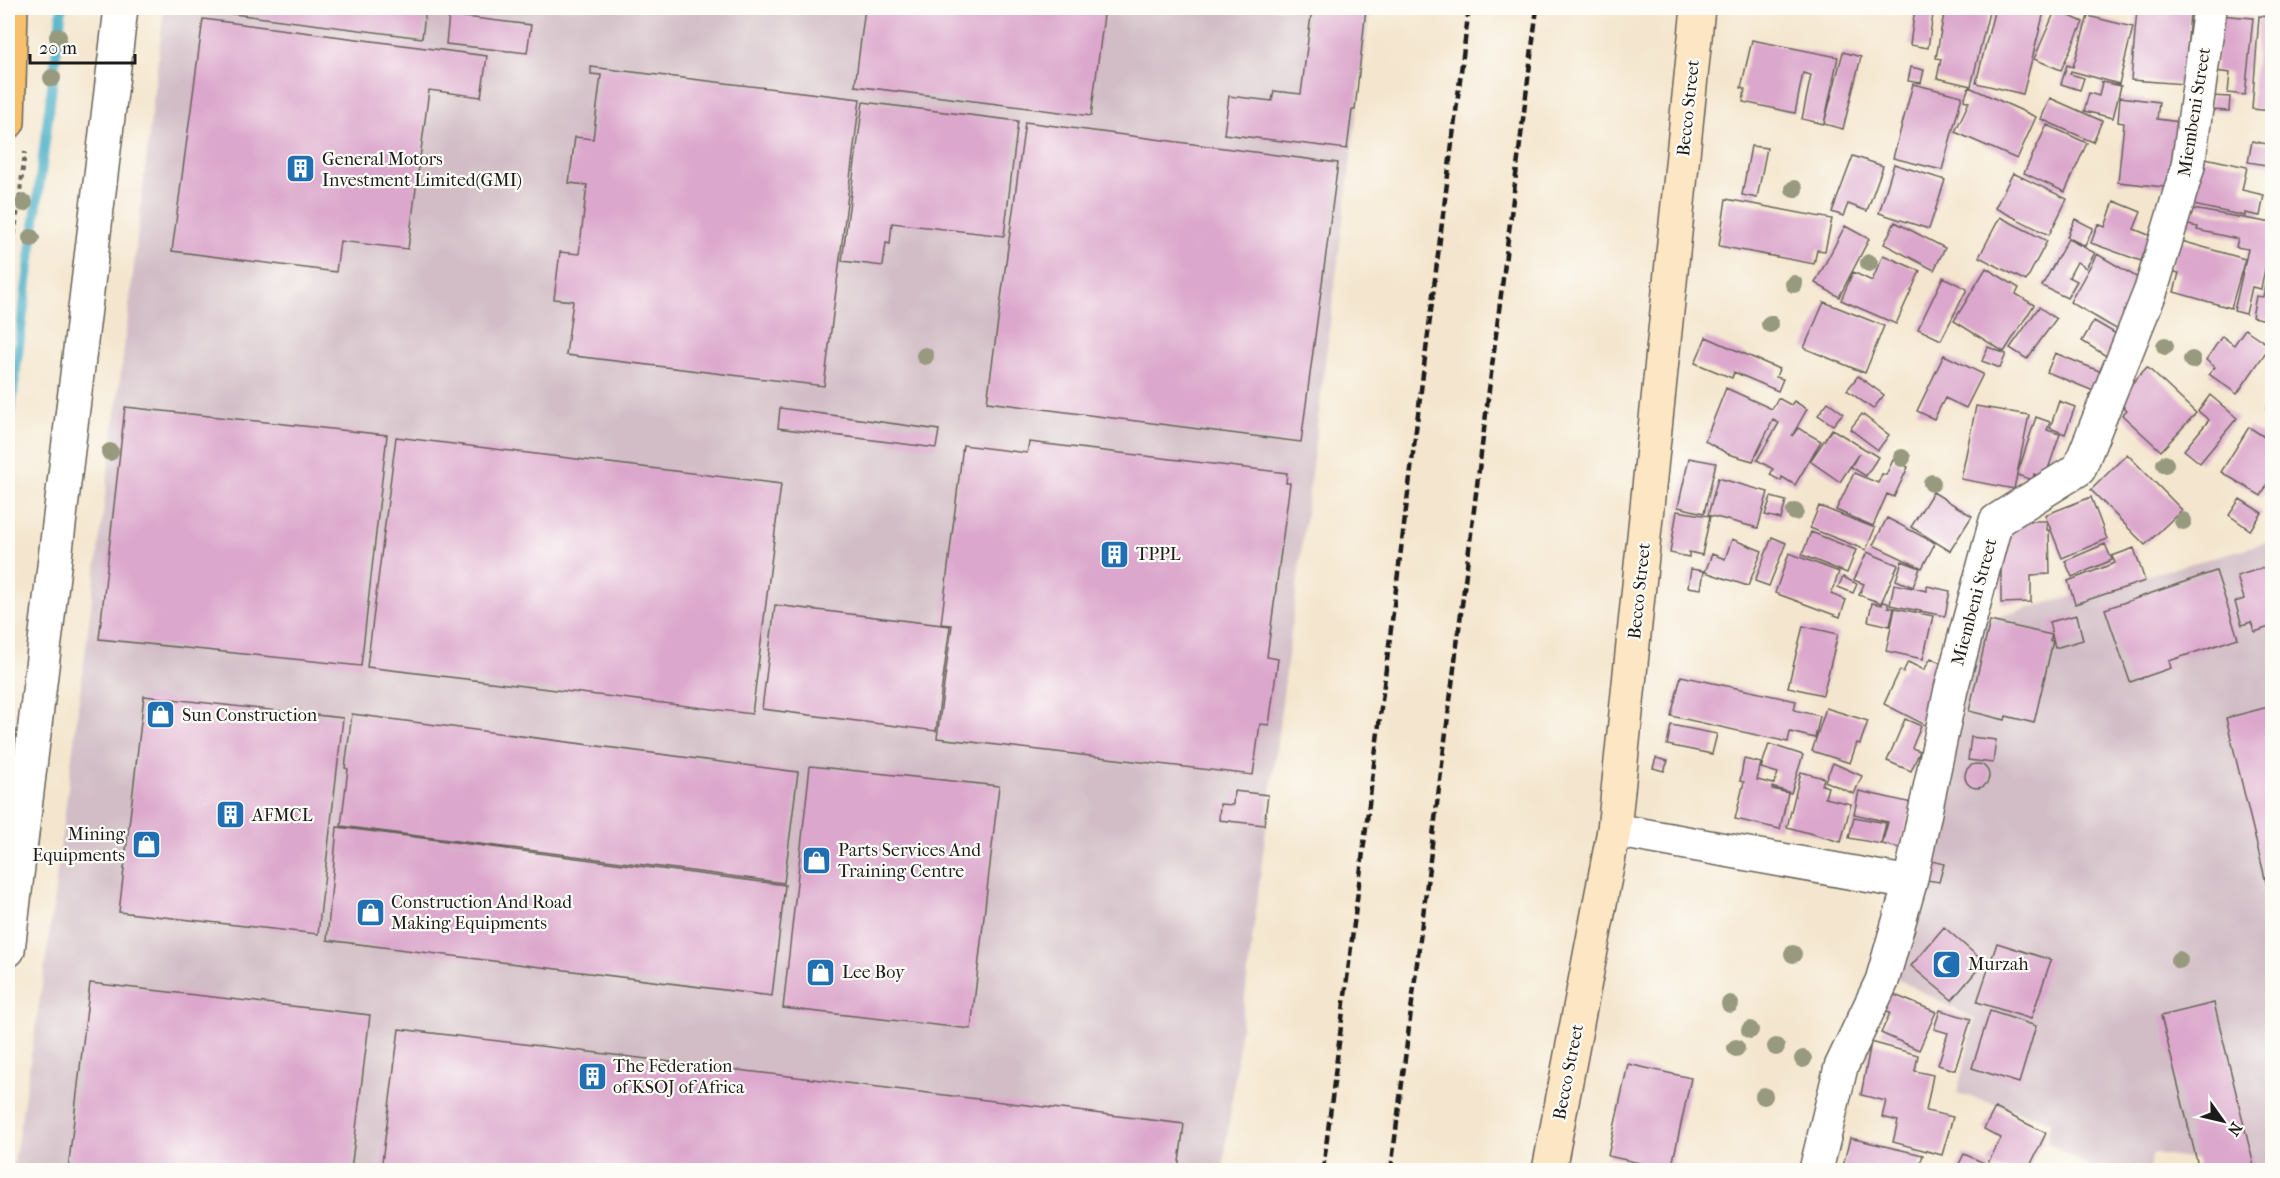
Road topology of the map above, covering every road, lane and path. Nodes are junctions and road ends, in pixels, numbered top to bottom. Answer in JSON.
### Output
{"nodes":[{"id":1,"x":11,"y":8,"type":"edge"},
{"id":2,"x":121,"y":8,"type":"edge"},
{"id":3,"x":1698,"y":8,"type":"edge"},
{"id":4,"x":2210,"y":8,"type":"edge"},
{"id":5,"x":8,"y":123,"type":"edge"},
{"id":6,"x":1614,"y":830,"type":"junction"},
{"id":7,"x":1910,"y":883,"type":"junction"},
{"id":8,"x":8,"y":950,"type":"edge"},
{"id":9,"x":1548,"y":1170,"type":"edge"},
{"id":10,"x":1816,"y":1170,"type":"edge"}],
"edges":[{"from":1,"to":5,"type":"highway"},
{"from":2,"to":8,"type":"street"},
{"from":3,"to":6,"type":"street","name":"Becco Street"},
{"from":4,"to":7,"type":"street","name":"Miembeni Street"},
{"from":6,"to":7,"type":"street"},
{"from":6,"to":9,"type":"street","name":"Becco Street"},
{"from":7,"to":10,"type":"street","name":"Miembeni Street"}]}
